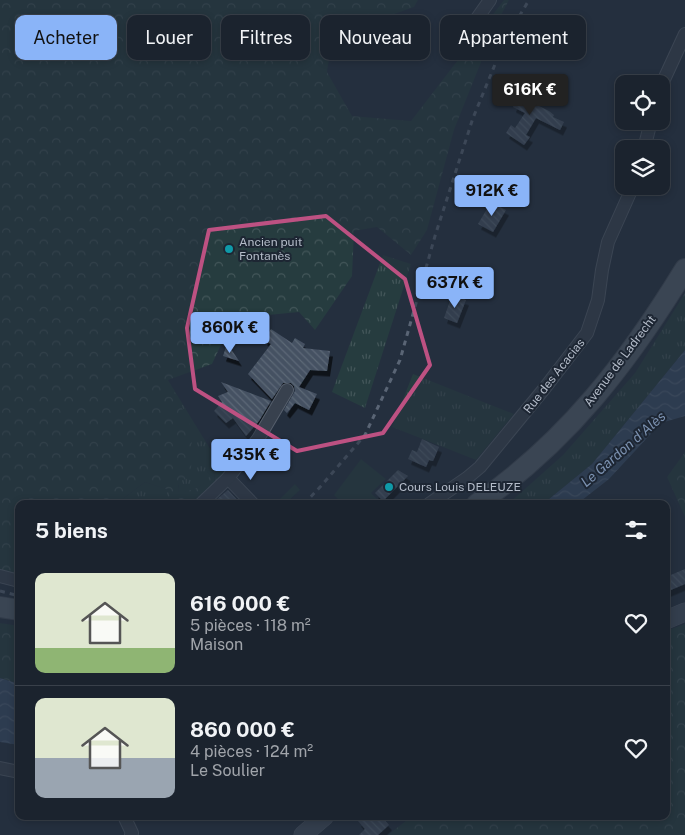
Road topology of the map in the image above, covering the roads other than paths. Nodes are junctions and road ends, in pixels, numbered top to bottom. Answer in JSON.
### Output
{"nodes":[{"id":1,"x":490,"y":0,"type":"edge"},
{"id":2,"x":480,"y":15,"type":"edge"},
{"id":3,"x":685,"y":34,"type":"edge"},
{"id":4,"x":666,"y":75,"type":"edge"},
{"id":5,"x":629,"y":195,"type":"edge"},
{"id":6,"x":685,"y":269,"type":"edge"},
{"id":7,"x":287,"y":390,"type":"dead end"},
{"id":8,"x":228,"y":478,"type":"junction"},
{"id":9,"x":205,"y":500,"type":"edge"},
{"id":10,"x":249,"y":500,"type":"edge"},
{"id":11,"x":435,"y":500,"type":"edge"},
{"id":12,"x":482,"y":500,"type":"edge"},
{"id":13,"x":0,"y":576,"type":"edge"},
{"id":14,"x":15,"y":579,"type":"edge"},
{"id":15,"x":0,"y":607,"type":"edge"},
{"id":16,"x":15,"y":609,"type":"edge"},
{"id":17,"x":685,"y":612,"type":"edge"},
{"id":18,"x":670,"y":618,"type":"edge"},
{"id":19,"x":0,"y":768,"type":"edge"},
{"id":20,"x":15,"y":771,"type":"edge"},
{"id":21,"x":126,"y":820,"type":"edge"},
{"id":22,"x":320,"y":820,"type":"edge"},
{"id":23,"x":131,"y":835,"type":"edge"},
{"id":24,"x":303,"y":835,"type":"edge"}],
"edges":[{"from":1,"to":2,"type":"street"},
{"from":3,"to":4,"type":"street"},
{"from":5,"to":11,"type":"street","name":"Rue des Acacias"},
{"from":6,"to":12,"type":"main road","name":"Avenue de Ladrecht"},
{"from":7,"to":8,"type":"street"},
{"from":8,"to":9,"type":"street"},
{"from":8,"to":10,"type":"street"},
{"from":13,"to":14,"type":"street"},
{"from":15,"to":16,"type":"main road"},
{"from":17,"to":18,"type":"main road"},
{"from":19,"to":20,"type":"street"},
{"from":21,"to":23,"type":"street"},
{"from":22,"to":24,"type":"main road"}]}
